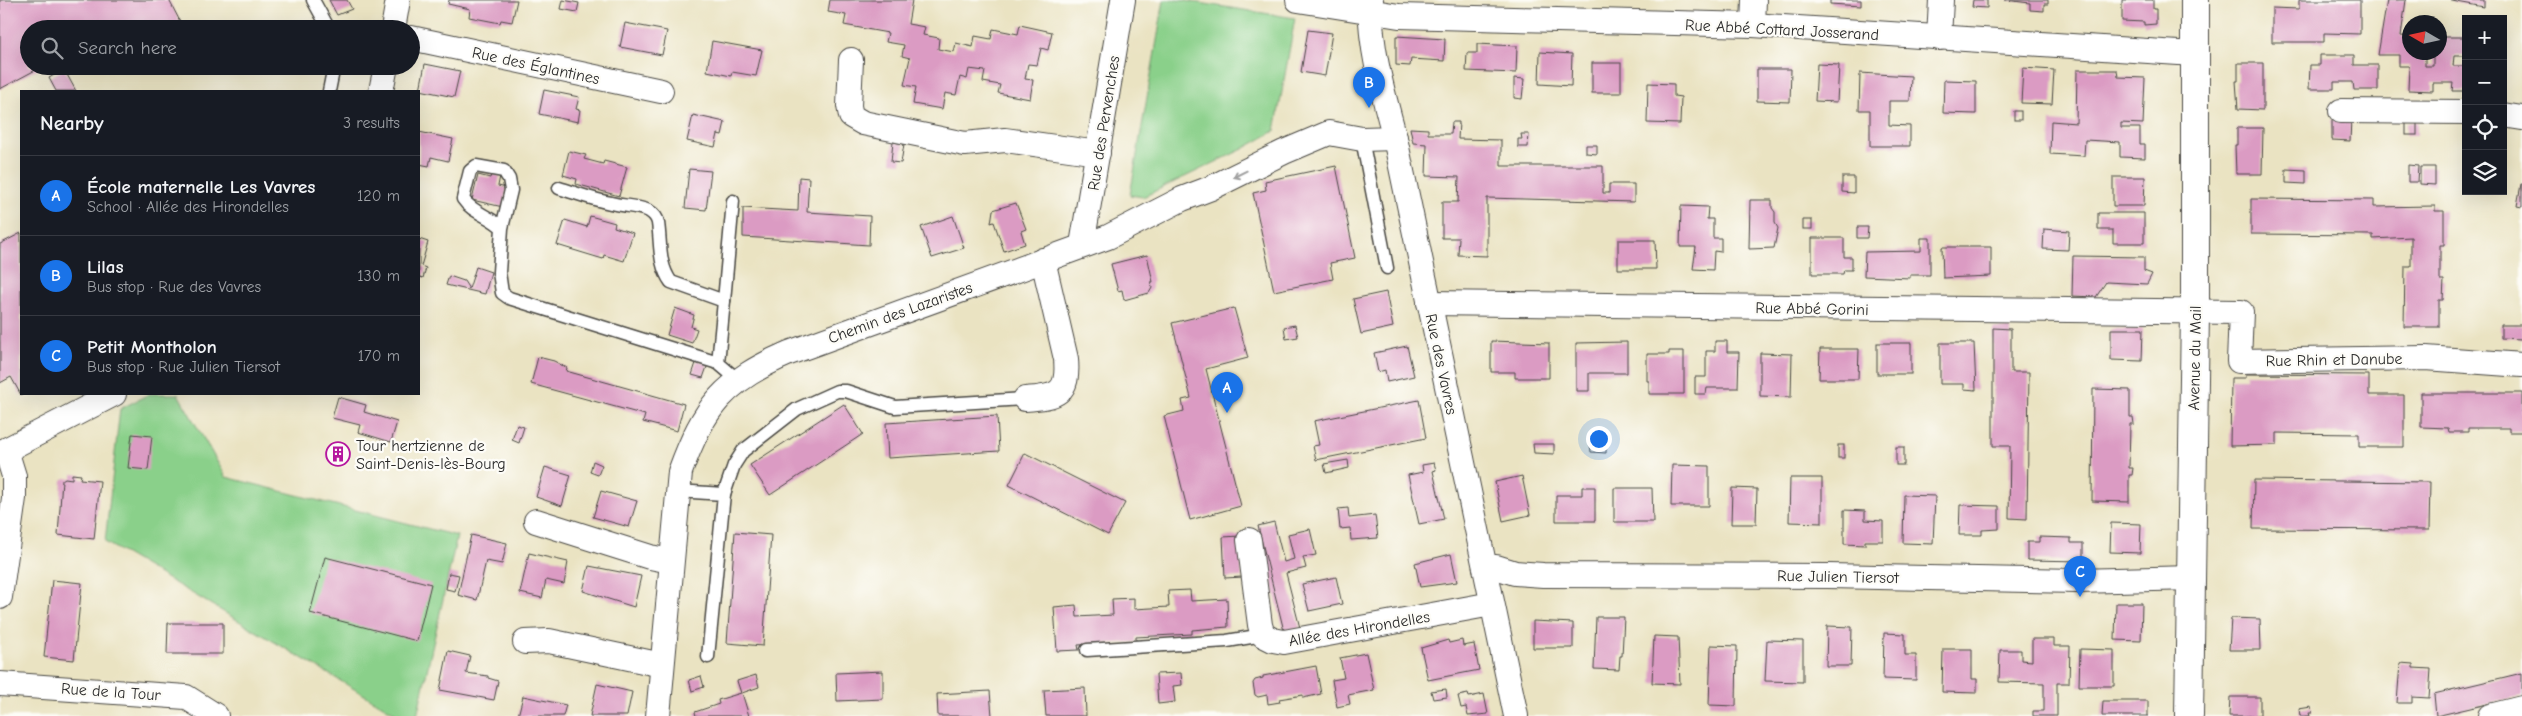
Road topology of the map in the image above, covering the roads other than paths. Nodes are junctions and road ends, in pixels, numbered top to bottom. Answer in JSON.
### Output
{"nodes":[{"id":1,"x":313,"y":0,"type":"edge"},
{"id":2,"x":398,"y":0,"type":"edge"},
{"id":3,"x":1123,"y":0,"type":"edge"},
{"id":4,"x":1298,"y":0,"type":"edge"},
{"id":5,"x":1754,"y":0,"type":"edge"},
{"id":6,"x":1941,"y":0,"type":"edge"},
{"id":7,"x":2194,"y":0,"type":"edge"},
{"id":8,"x":1371,"y":6,"type":"edge"},
{"id":9,"x":324,"y":20,"type":"edge"},
{"id":10,"x":395,"y":20,"type":"edge"},
{"id":11,"x":1753,"y":25,"type":"junction"},
{"id":12,"x":1939,"y":38,"type":"junction"},
{"id":13,"x":420,"y":40,"type":"edge"},
{"id":14,"x":2194,"y":54,"type":"junction"},
{"id":15,"x":851,"y":60,"type":"dead end"},
{"id":16,"x":332,"y":75,"type":"edge"},
{"id":17,"x":384,"y":75,"type":"edge"},
{"id":18,"x":329,"y":90,"type":"edge"},
{"id":19,"x":381,"y":90,"type":"edge"},
{"id":20,"x":660,"y":91,"type":"dead end"},
{"id":21,"x":2341,"y":111,"type":"dead end"},
{"id":22,"x":2462,"y":112,"type":"edge"},
{"id":23,"x":2507,"y":116,"type":"edge"},
{"id":24,"x":2522,"y":118,"type":"edge"},
{"id":25,"x":1394,"y":138,"type":"junction"},
{"id":26,"x":1362,"y":139,"type":"junction"},
{"id":27,"x":1098,"y":153,"type":"junction"},
{"id":28,"x":559,"y":188,"type":"dead end"},
{"id":29,"x":732,"y":201,"type":"dead end"},
{"id":30,"x":502,"y":228,"type":"junction"},
{"id":31,"x":1082,"y":246,"type":"junction"},
{"id":32,"x":1043,"y":260,"type":"junction"},
{"id":33,"x":1387,"y":268,"type":"dead end"},
{"id":34,"x":724,"y":301,"type":"junction"},
{"id":35,"x":1429,"y":303,"type":"junction"},
{"id":36,"x":2195,"y":312,"type":"junction"},
{"id":37,"x":718,"y":363,"type":"junction"},
{"id":38,"x":2522,"y":365,"type":"edge"},
{"id":39,"x":738,"y":380,"type":"junction"},
{"id":40,"x":112,"y":395,"type":"edge"},
{"id":41,"x":1026,"y":399,"type":"joint"},
{"id":42,"x":3,"y":452,"type":"edge"},
{"id":43,"x":677,"y":491,"type":"junction"},
{"id":44,"x":724,"y":494,"type":"junction"},
{"id":45,"x":536,"y":521,"type":"dead end"},
{"id":46,"x":1249,"y":540,"type":"dead end"},
{"id":47,"x":671,"y":561,"type":"junction"},
{"id":48,"x":1485,"y":567,"type":"junction"},
{"id":49,"x":2192,"y":578,"type":"junction"},
{"id":50,"x":0,"y":597,"type":"edge"},
{"id":51,"x":1492,"y":604,"type":"junction"},
{"id":52,"x":1263,"y":635,"type":"junction"},
{"id":53,"x":525,"y":642,"type":"dead end"},
{"id":54,"x":1087,"y":650,"type":"dead end"},
{"id":55,"x":708,"y":657,"type":"dead end"},
{"id":56,"x":662,"y":665,"type":"junction"},
{"id":57,"x":0,"y":684,"type":"edge"},
{"id":58,"x":2522,"y":708,"type":"edge"},
{"id":59,"x":216,"y":716,"type":"edge"},
{"id":60,"x":658,"y":716,"type":"edge"},
{"id":61,"x":1516,"y":716,"type":"edge"},
{"id":62,"x":2189,"y":716,"type":"edge"},
{"id":63,"x":2490,"y":716,"type":"edge"}],
"edges":[{"from":1,"to":9,"type":"lane"},
{"from":2,"to":10,"type":"street"},
{"from":3,"to":27,"type":"street","name":"Rue des Pervenches"},
{"from":4,"to":8,"type":"street","name":"Rue Abbé Cottard Josserand"},
{"from":5,"to":11,"type":"street"},
{"from":6,"to":12,"type":"street"},
{"from":7,"to":14,"type":"main road","name":"Avenue du Mail"},
{"from":8,"to":11,"type":"street","name":"Rue Abbé Cottard Josserand"},
{"from":8,"to":25,"type":"street","name":"Rue des Vavres"},
{"from":11,"to":12,"type":"street","name":"Rue Abbé Cottard Josserand"},
{"from":12,"to":14,"type":"street","name":"Rue Abbé Cottard Josserand"},
{"from":13,"to":20,"type":"street","name":"Rue des Églantines"},
{"from":14,"to":36,"type":"main road","name":"Avenue du Mail"},
{"from":15,"to":27,"type":"street"},
{"from":16,"to":18,"type":"lane"},
{"from":17,"to":19,"type":"street"},
{"from":21,"to":22,"type":"street"},
{"from":23,"to":24,"type":"street"},
{"from":25,"to":26,"type":"street","name":"Chemin des Lazaristes"},
{"from":25,"to":35,"type":"street","name":"Rue des Vavres"},
{"from":26,"to":31,"type":"street","name":"Chemin des Lazaristes","one_way":true},
{"from":26,"to":33,"type":"lane"},
{"from":27,"to":31,"type":"street","name":"Rue des Pervenches"},
{"from":28,"to":34,"type":"lane"},
{"from":29,"to":34,"type":"lane"},
{"from":30,"to":30,"type":"lane"},
{"from":30,"to":37,"type":"lane"},
{"from":31,"to":32,"type":"street","name":"Chemin des Lazaristes"},
{"from":32,"to":39,"type":"street","name":"Chemin des Lazaristes"},
{"from":32,"to":41,"type":"street"},
{"from":34,"to":37,"type":"lane"},
{"from":35,"to":36,"type":"street","name":"Rue Abbé Gorini"},
{"from":35,"to":48,"type":"street","name":"Rue des Vavres"},
{"from":36,"to":38,"type":"street","name":"Rue Rhin et Danube"},
{"from":36,"to":49,"type":"main road","name":"Avenue du Mail"},
{"from":37,"to":39,"type":"lane"},
{"from":39,"to":43,"type":"street","name":"Chemin des Lazaristes"},
{"from":40,"to":42,"type":"street"},
{"from":41,"to":44,"type":"lane"},
{"from":42,"to":50,"type":"street"},
{"from":43,"to":44,"type":"lane"},
{"from":43,"to":47,"type":"street","name":"Chemin des Lazaristes"},
{"from":44,"to":55,"type":"lane"},
{"from":45,"to":47,"type":"street"},
{"from":46,"to":52,"type":"street","name":"Allée des Hirondelles"},
{"from":47,"to":56,"type":"street","name":"Chemin des Lazaristes"},
{"from":48,"to":49,"type":"street","name":"Rue Julien Tiersot"},
{"from":48,"to":51,"type":"street","name":"Rue des Vavres"},
{"from":49,"to":62,"type":"main road","name":"Avenue du Mail"},
{"from":51,"to":52,"type":"street","name":"Allée des Hirondelles"},
{"from":51,"to":61,"type":"street","name":"Rue des Vavres"},
{"from":52,"to":54,"type":"lane"},
{"from":53,"to":56,"type":"street"},
{"from":56,"to":60,"type":"street","name":"Chemin des Lazaristes"},
{"from":57,"to":59,"type":"street","name":"Rue de la Tour"},
{"from":58,"to":63,"type":"street"}]}
